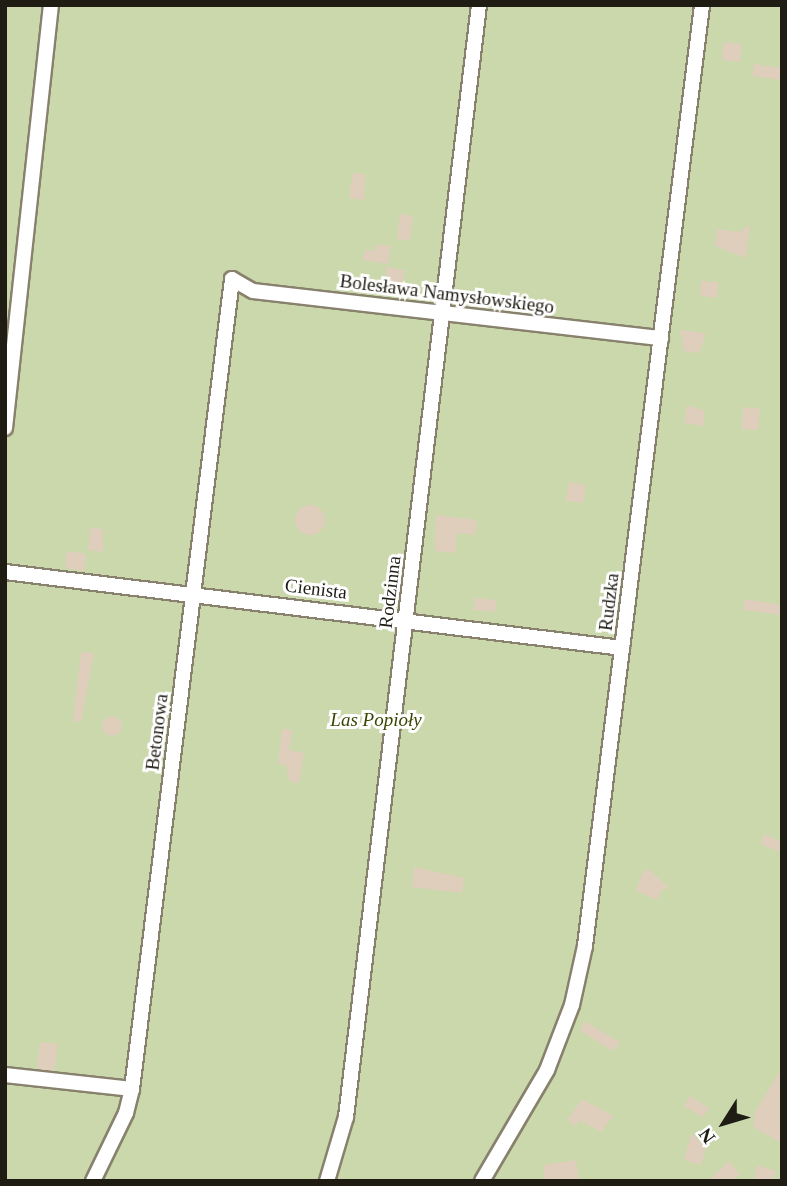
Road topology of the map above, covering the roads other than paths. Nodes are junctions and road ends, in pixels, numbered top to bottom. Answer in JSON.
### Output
{"nodes":[{"id":1,"x":51,"y":5,"type":"edge"},
{"id":2,"x":479,"y":5,"type":"edge"},
{"id":3,"x":702,"y":5,"type":"edge"},
{"id":4,"x":232,"y":279,"type":"joint"},
{"id":5,"x":442,"y":314,"type":"junction"},
{"id":6,"x":661,"y":338,"type":"junction"},
{"id":7,"x":5,"y":428,"type":"edge"},
{"id":8,"x":5,"y":572,"type":"edge"},
{"id":9,"x":194,"y":593,"type":"junction"},
{"id":10,"x":406,"y":620,"type":"junction"},
{"id":11,"x":622,"y":648,"type":"junction"},
{"id":12,"x":5,"y":1075,"type":"edge"},
{"id":13,"x":132,"y":1089,"type":"junction"},
{"id":14,"x":488,"y":1179,"type":"edge"},
{"id":15,"x":93,"y":1181,"type":"edge"},
{"id":16,"x":327,"y":1181,"type":"edge"}],
"edges":[{"from":1,"to":7,"type":"street"},
{"from":2,"to":5,"type":"street","name":"Rodzinna"},
{"from":3,"to":6,"type":"street","name":"Rudzka"},
{"from":4,"to":5,"type":"street","name":"Bolesława Namysłowskiego"},
{"from":4,"to":9,"type":"street","name":"Betonowa"},
{"from":5,"to":6,"type":"street","name":"Bolesława Namysłowskiego"},
{"from":5,"to":10,"type":"street","name":"Rodzinna"},
{"from":6,"to":11,"type":"street","name":"Rudzka"},
{"from":8,"to":9,"type":"street","name":"Cienista"},
{"from":9,"to":10,"type":"street","name":"Cienista"},
{"from":9,"to":13,"type":"street","name":"Betonowa"},
{"from":10,"to":11,"type":"street","name":"Cienista"},
{"from":10,"to":16,"type":"street","name":"Rodzinna"},
{"from":11,"to":14,"type":"street","name":"Rudzka"},
{"from":12,"to":13,"type":"street"},
{"from":13,"to":15,"type":"street","name":"Betonowa"}]}
